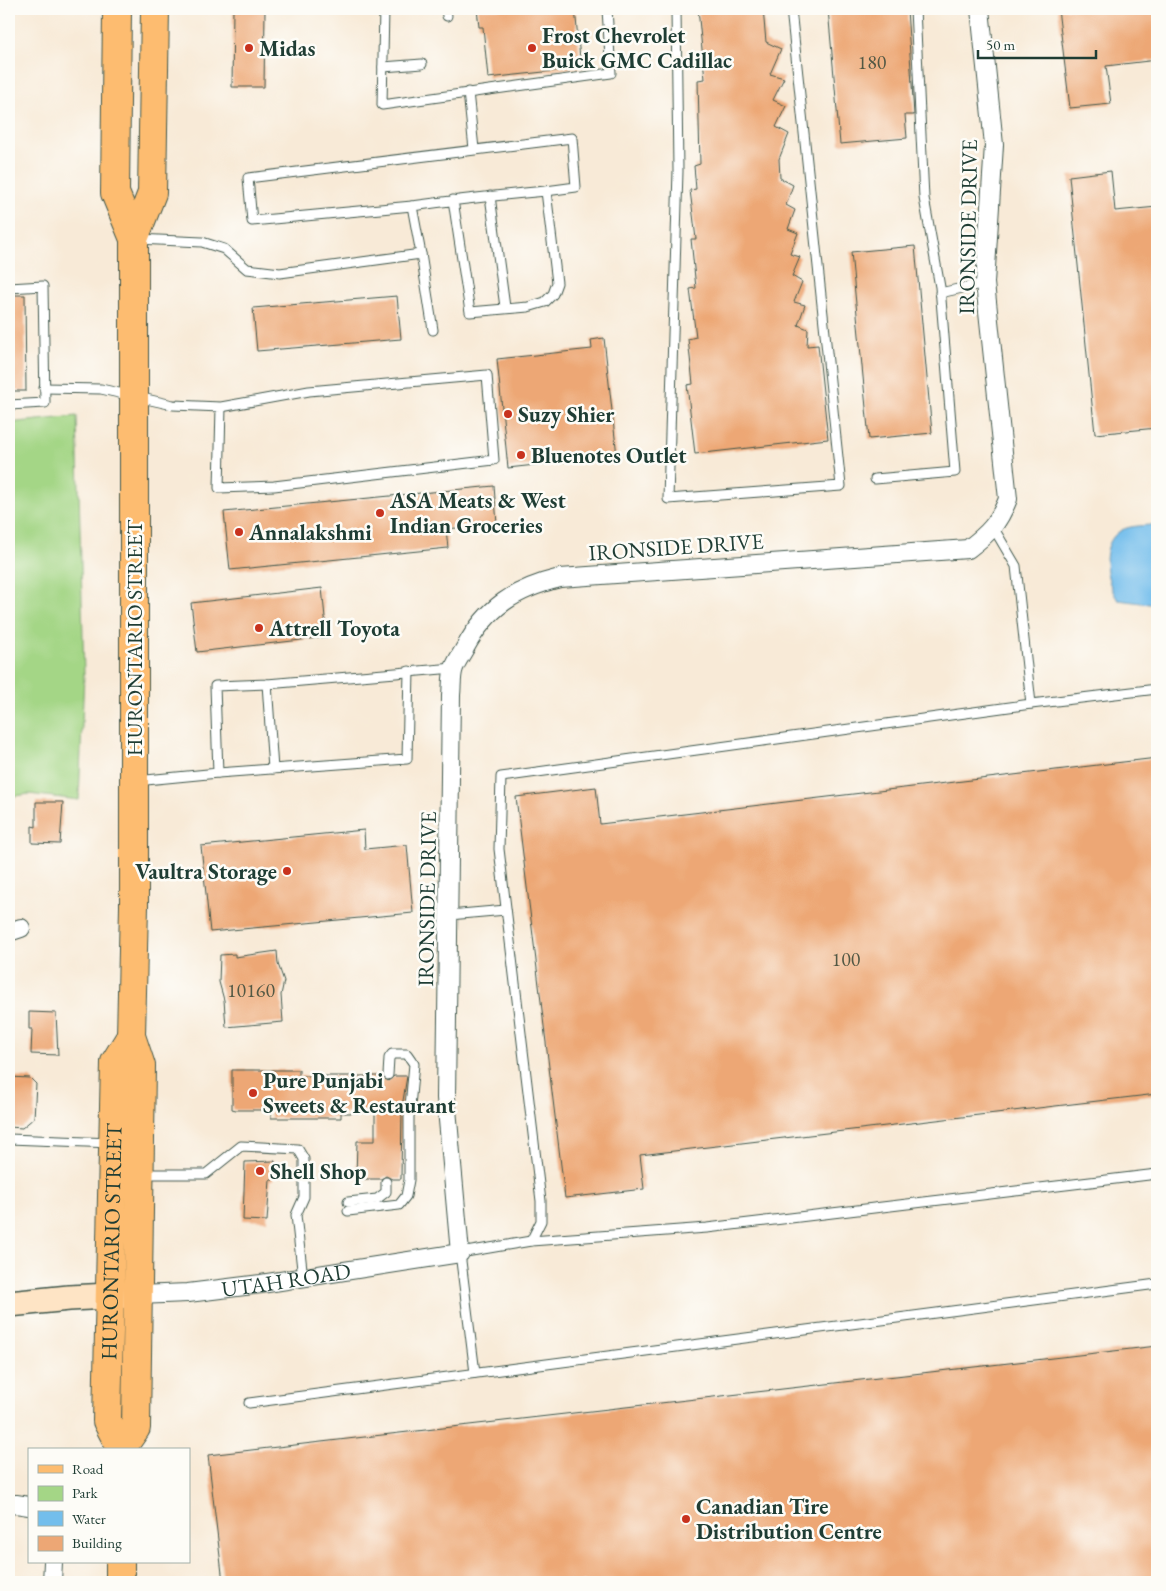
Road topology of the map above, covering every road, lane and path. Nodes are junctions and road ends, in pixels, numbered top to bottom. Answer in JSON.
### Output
{"nodes":[{"id":1,"x":117,"y":9,"type":"edge"},
{"id":2,"x":384,"y":9,"type":"edge"},
{"id":3,"x":608,"y":9,"type":"edge"},
{"id":4,"x":676,"y":9,"type":"edge"},
{"id":5,"x":791,"y":9,"type":"edge"},
{"id":6,"x":915,"y":9,"type":"edge"},
{"id":7,"x":980,"y":9,"type":"edge"},
{"id":8,"x":157,"y":10,"type":"edge"},
{"id":9,"x":422,"y":64,"type":"dead end"},
{"id":10,"x":383,"y":67,"type":"junction"},
{"id":11,"x":468,"y":92,"type":"junction"},
{"id":12,"x":474,"y":149,"type":"junction"},
{"id":13,"x":546,"y":191,"type":"junction"},
{"id":14,"x":490,"y":196,"type":"junction"},
{"id":15,"x":453,"y":200,"type":"junction"},
{"id":16,"x":412,"y":206,"type":"junction"},
{"id":17,"x":134,"y":239,"type":"junction"},
{"id":18,"x":421,"y":254,"type":"junction"},
{"id":19,"x":985,"y":283,"type":"junction"},
{"id":20,"x":9,"y":288,"type":"edge"},
{"id":21,"x":940,"y":293,"type":"junction"},
{"id":22,"x":505,"y":307,"type":"junction"},
{"id":23,"x":433,"y":330,"type":"dead end"},
{"id":24,"x":44,"y":388,"type":"junction"},
{"id":25,"x":135,"y":397,"type":"junction"},
{"id":26,"x":9,"y":405,"type":"edge"},
{"id":27,"x":221,"y":407,"type":"junction"},
{"id":28,"x":875,"y":479,"type":"dead end"},
{"id":29,"x":993,"y":527,"type":"junction"},
{"id":30,"x":454,"y":668,"type":"junction"},
{"id":31,"x":409,"y":671,"type":"junction"},
{"id":32,"x":267,"y":684,"type":"junction"},
{"id":33,"x":1157,"y":689,"type":"edge"},
{"id":34,"x":1031,"y":704,"type":"junction"},
{"id":35,"x":273,"y":769,"type":"junction"},
{"id":36,"x":218,"y":773,"type":"junction"},
{"id":37,"x":134,"y":782,"type":"junction"},
{"id":38,"x":506,"y":910,"type":"junction"},
{"id":39,"x":449,"y":915,"type":"junction"},
{"id":40,"x":131,"y":1036,"type":"junction"},
{"id":41,"x":388,"y":1075,"type":"dead end"},
{"id":42,"x":9,"y":1140,"type":"edge"},
{"id":43,"x":112,"y":1143,"type":"junction"},
{"id":44,"x":140,"y":1174,"type":"junction"},
{"id":45,"x":1157,"y":1174,"type":"edge"},
{"id":46,"x":386,"y":1182,"type":"dead end"},
{"id":47,"x":530,"y":1241,"type":"junction"},
{"id":48,"x":460,"y":1253,"type":"junction"},
{"id":49,"x":303,"y":1278,"type":"junction"},
{"id":50,"x":1157,"y":1284,"type":"edge"},
{"id":51,"x":138,"y":1295,"type":"junction"},
{"id":52,"x":110,"y":1296,"type":"junction"},
{"id":53,"x":9,"y":1304,"type":"edge"},
{"id":54,"x":475,"y":1374,"type":"junction"},
{"id":55,"x":249,"y":1403,"type":"dead end"},
{"id":56,"x":121,"y":1448,"type":"edge"},
{"id":57,"x":123,"y":1448,"type":"edge"},
{"id":58,"x":9,"y":1505,"type":"edge"},
{"id":59,"x":28,"y":1506,"type":"edge"},
{"id":60,"x":52,"y":1564,"type":"edge"},
{"id":61,"x":120,"y":1564,"type":"edge"},
{"id":62,"x":52,"y":1582,"type":"edge"},
{"id":63,"x":120,"y":1582,"type":"edge"}],
"edges":[{"from":1,"to":17,"type":"main road","name":"HURONTARIO STREET"},
{"from":2,"to":10,"type":"lane"},
{"from":3,"to":11,"type":"lane"},
{"from":4,"to":5,"type":"lane"},
{"from":6,"to":21,"type":"lane"},
{"from":7,"to":19,"type":"street","name":"IRONSIDE DRIVE"},
{"from":8,"to":17,"type":"main road","name":"HURONTARIO STREET"},
{"from":9,"to":10,"type":"lane"},
{"from":10,"to":11,"type":"lane"},
{"from":11,"to":12,"type":"lane"},
{"from":12,"to":13,"type":"lane"},
{"from":12,"to":16,"type":"lane"},
{"from":13,"to":14,"type":"lane"},
{"from":13,"to":22,"type":"lane"},
{"from":14,"to":15,"type":"lane"},
{"from":14,"to":22,"type":"lane"},
{"from":15,"to":16,"type":"lane"},
{"from":15,"to":22,"type":"lane"},
{"from":16,"to":18,"type":"lane"},
{"from":17,"to":18,"type":"lane"},
{"from":17,"to":25,"type":"main road","name":"HURONTARIO STREET"},
{"from":18,"to":23,"type":"lane"},
{"from":19,"to":21,"type":"lane"},
{"from":19,"to":29,"type":"street","name":"IRONSIDE DRIVE"},
{"from":20,"to":24,"type":"lane"},
{"from":21,"to":28,"type":"lane"},
{"from":24,"to":25,"type":"lane"},
{"from":24,"to":26,"type":"lane"},
{"from":25,"to":27,"type":"lane"},
{"from":25,"to":37,"type":"main road","name":"HURONTARIO STREET"},
{"from":27,"to":27,"type":"lane"},
{"from":29,"to":30,"type":"street","name":"IRONSIDE DRIVE"},
{"from":29,"to":34,"type":"lane"},
{"from":30,"to":31,"type":"lane"},
{"from":30,"to":39,"type":"street","name":"IRONSIDE DRIVE"},
{"from":31,"to":32,"type":"lane"},
{"from":31,"to":35,"type":"lane"},
{"from":32,"to":35,"type":"lane"},
{"from":32,"to":36,"type":"lane"},
{"from":33,"to":34,"type":"lane"},
{"from":34,"to":38,"type":"lane"},
{"from":35,"to":36,"type":"lane"},
{"from":36,"to":37,"type":"lane"},
{"from":37,"to":40,"type":"main road","name":"HURONTARIO STREET"},
{"from":38,"to":39,"type":"lane"},
{"from":38,"to":47,"type":"lane"},
{"from":39,"to":48,"type":"street","name":"IRONSIDE DRIVE"},
{"from":40,"to":43,"type":"main road","name":"HURONTARIO STREET"},
{"from":40,"to":44,"type":"main road","name":"HURONTARIO STREET"},
{"from":41,"to":46,"type":"lane"},
{"from":42,"to":43,"type":"lane"},
{"from":43,"to":52,"type":"main road","name":"HURONTARIO STREET"},
{"from":44,"to":49,"type":"lane"},
{"from":44,"to":51,"type":"main road","name":"HURONTARIO STREET"},
{"from":45,"to":47,"type":"lane"},
{"from":47,"to":48,"type":"lane"},
{"from":48,"to":49,"type":"street","name":"UTAH ROAD"},
{"from":48,"to":54,"type":"lane"},
{"from":49,"to":51,"type":"street","name":"UTAH ROAD"},
{"from":50,"to":54,"type":"lane"},
{"from":51,"to":52,"type":"street","name":"UTAH ROAD"},
{"from":51,"to":57,"type":"main road","name":"HURONTARIO STREET"},
{"from":52,"to":53,"type":"street","name":"UTAH ROAD"},
{"from":52,"to":56,"type":"main road","name":"HURONTARIO STREET"},
{"from":54,"to":55,"type":"lane"},
{"from":58,"to":59,"type":"street"},
{"from":60,"to":62,"type":"street"},
{"from":61,"to":63,"type":"main road"}]}
